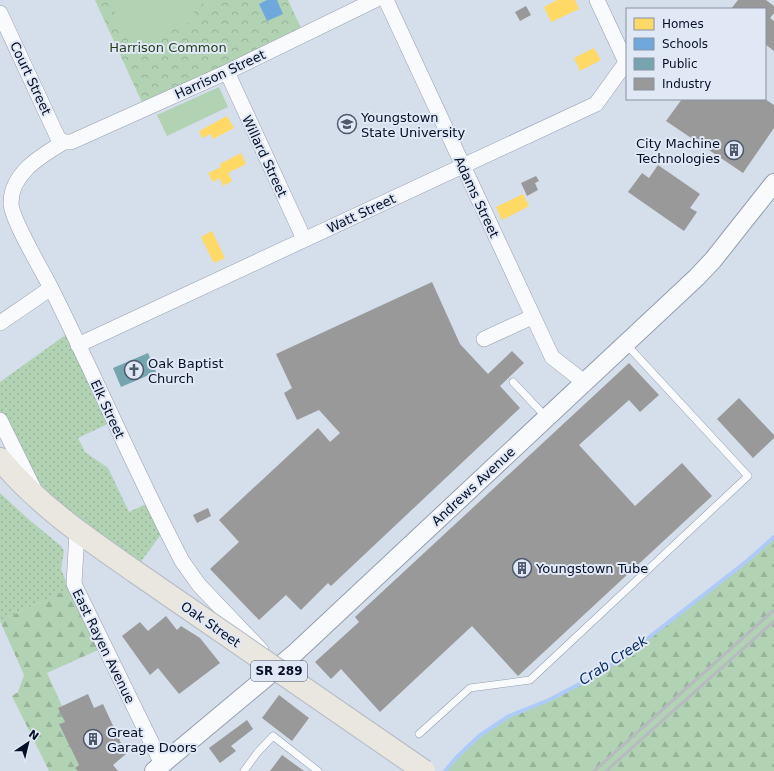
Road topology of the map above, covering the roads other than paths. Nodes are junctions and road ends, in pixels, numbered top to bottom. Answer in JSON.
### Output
{"nodes":[{"id":1,"x":374,"y":0,"type":"edge"},
{"id":2,"x":386,"y":0,"type":"edge"},
{"id":3,"x":597,"y":0,"type":"edge"},
{"id":4,"x":0,"y":13,"type":"edge"},
{"id":5,"x":227,"y":72,"type":"junction"},
{"id":6,"x":64,"y":142,"type":"junction"},
{"id":7,"x":463,"y":166,"type":"junction"},
{"id":8,"x":774,"y":183,"type":"edge"},
{"id":9,"x":304,"y":239,"type":"junction"},
{"id":10,"x":51,"y":288,"type":"junction"},
{"id":11,"x":532,"y":317,"type":"junction"},
{"id":12,"x":0,"y":323,"type":"edge"},
{"id":13,"x":484,"y":339,"type":"dead end"},
{"id":14,"x":626,"y":343,"type":"junction"},
{"id":15,"x":78,"y":345,"type":"junction"},
{"id":16,"x":513,"y":382,"type":"dead end"},
{"id":17,"x":584,"y":382,"type":"junction"},
{"id":18,"x":547,"y":417,"type":"junction"},
{"id":19,"x":0,"y":420,"type":"edge"},
{"id":20,"x":0,"y":459,"type":"edge"},
{"id":21,"x":40,"y":501,"type":"junction"},
{"id":22,"x":77,"y":532,"type":"junction"},
{"id":23,"x":281,"y":666,"type":"junction"},
{"id":24,"x":419,"y":734,"type":"dead end"},
{"id":25,"x":158,"y":768,"type":"edge"},
{"id":26,"x":244,"y":771,"type":"edge"},
{"id":27,"x":318,"y":771,"type":"edge"},
{"id":28,"x":424,"y":771,"type":"edge"}],
"edges":[{"from":1,"to":5,"type":"street","name":"Harrison Street"},
{"from":2,"to":7,"type":"street","name":"Adams Street"},
{"from":3,"to":7,"type":"street","name":"Watt Street"},
{"from":4,"to":6,"type":"street","name":"Court Street"},
{"from":5,"to":6,"type":"street","name":"Harrison Street"},
{"from":5,"to":9,"type":"street","name":"Willard Street"},
{"from":6,"to":10,"type":"street","name":"Elk Street"},
{"from":7,"to":9,"type":"street","name":"Watt Street"},
{"from":7,"to":11,"type":"street","name":"Adams Street"},
{"from":8,"to":14,"type":"street","name":"Andrews Avenue"},
{"from":9,"to":15,"type":"street","name":"Watt Street"},
{"from":10,"to":12,"type":"street"},
{"from":10,"to":15,"type":"street","name":"Elk Street"},
{"from":11,"to":13,"type":"street"},
{"from":11,"to":17,"type":"street","name":"Adams Street"},
{"from":14,"to":17,"type":"street","name":"Andrews Avenue"},
{"from":14,"to":24,"type":"lane"},
{"from":15,"to":23,"type":"street","name":"Elk Street"},
{"from":16,"to":18,"type":"lane"},
{"from":17,"to":18,"type":"street","name":"Andrews Avenue"},
{"from":18,"to":23,"type":"street","name":"Andrews Avenue"},
{"from":19,"to":21,"type":"street"},
{"from":20,"to":21,"type":"main road","number":"SR 289"},
{"from":21,"to":22,"type":"main road","number":"SR 289"},
{"from":22,"to":25,"type":"street","name":"East Rayen Avenue"},
{"from":22,"to":28,"type":"main road","name":"Oak Street","number":"SR 289","bridge":true},
{"from":23,"to":25,"type":"street","name":"Andrews Avenue"},
{"from":26,"to":27,"type":"lane"}]}
